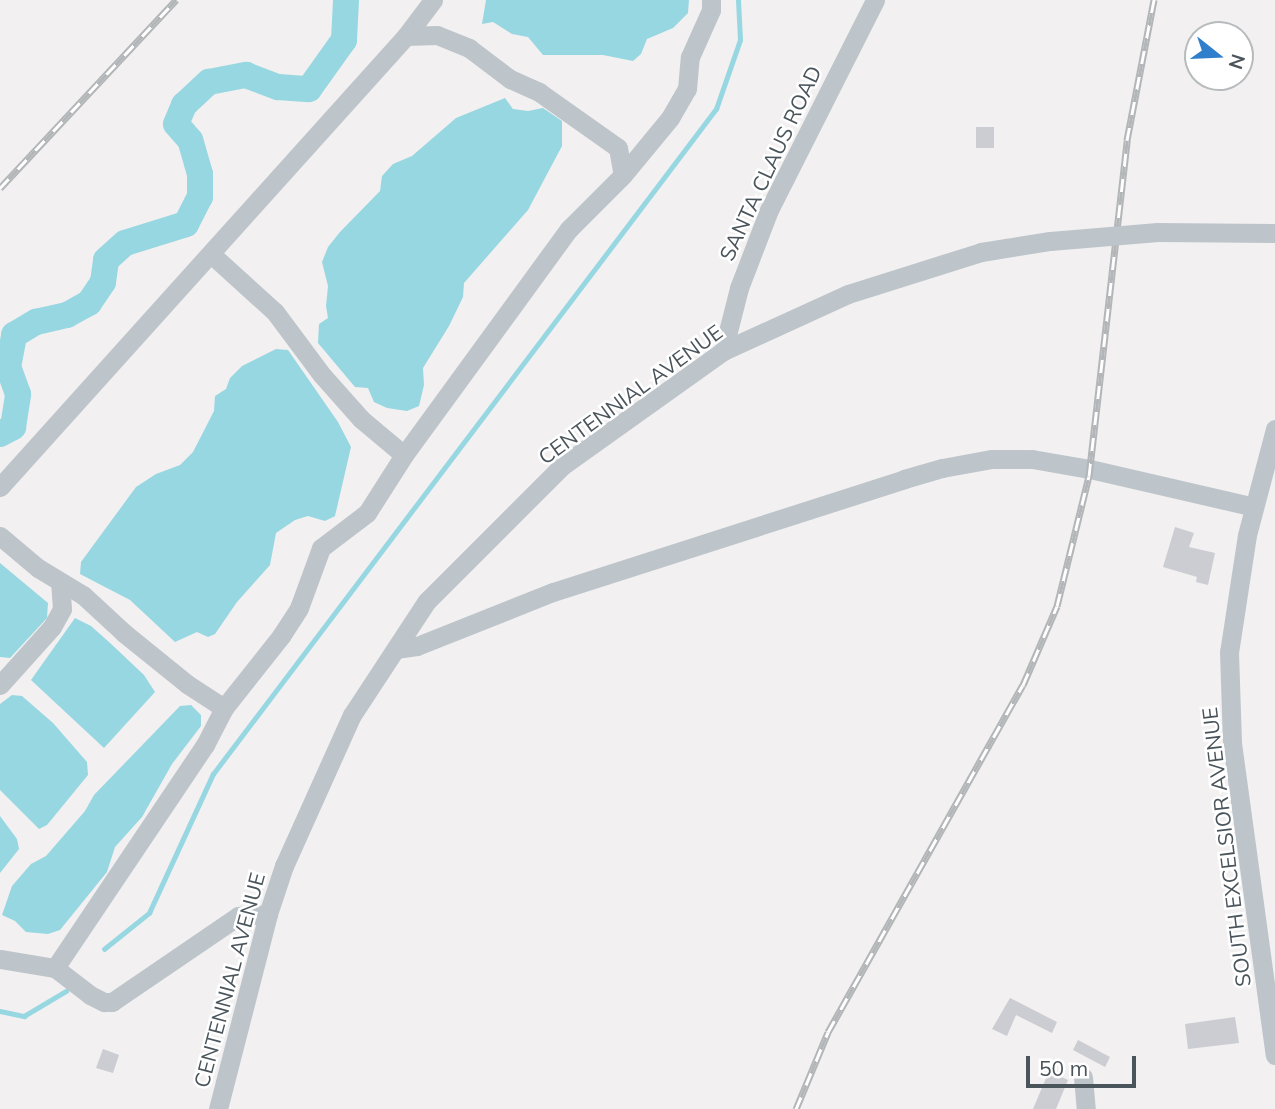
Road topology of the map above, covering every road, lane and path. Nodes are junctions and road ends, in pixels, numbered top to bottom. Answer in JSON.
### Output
{"nodes":[{"id":1,"x":433,"y":0,"type":"edge"},
{"id":2,"x":711,"y":0,"type":"edge"},
{"id":3,"x":875,"y":0,"type":"edge"},
{"id":4,"x":406,"y":36,"type":"junction"},
{"id":5,"x":623,"y":175,"type":"junction"},
{"id":6,"x":1275,"y":233,"type":"edge"},
{"id":7,"x":211,"y":254,"type":"junction"},
{"id":8,"x":723,"y":351,"type":"junction"},
{"id":9,"x":1275,"y":429,"type":"edge"},
{"id":10,"x":404,"y":455,"type":"junction"},
{"id":11,"x":0,"y":486,"type":"edge"},
{"id":12,"x":1254,"y":507,"type":"junction"},
{"id":13,"x":0,"y":536,"type":"edge"},
{"id":14,"x":60,"y":582,"type":"junction"},
{"id":15,"x":396,"y":649,"type":"junction"},
{"id":16,"x":0,"y":685,"type":"edge"},
{"id":17,"x":224,"y":708,"type":"junction"},
{"id":18,"x":268,"y":915,"type":"junction"},
{"id":19,"x":0,"y":960,"type":"edge"},
{"id":20,"x":55,"y":968,"type":"junction"},
{"id":21,"x":1275,"y":1055,"type":"edge"},
{"id":22,"x":1083,"y":1077,"type":"dead end"},
{"id":23,"x":218,"y":1109,"type":"edge"},
{"id":24,"x":1086,"y":1109,"type":"edge"}],
"edges":[{"from":1,"to":4,"type":"street"},
{"from":2,"to":5,"type":"street"},
{"from":3,"to":8,"type":"street","name":"SANTA CLAUS ROAD"},
{"from":4,"to":5,"type":"street"},
{"from":4,"to":7,"type":"street"},
{"from":5,"to":10,"type":"street"},
{"from":6,"to":8,"type":"street","name":"CENTENNIAL AVENUE","bridge":true},
{"from":7,"to":10,"type":"street"},
{"from":7,"to":11,"type":"street"},
{"from":8,"to":15,"type":"street","name":"CENTENNIAL AVENUE"},
{"from":9,"to":12,"type":"street","name":"SOUTH EXCELSIOR AVENUE"},
{"from":10,"to":17,"type":"street"},
{"from":12,"to":15,"type":"street"},
{"from":12,"to":21,"type":"street","name":"SOUTH EXCELSIOR AVENUE"},
{"from":13,"to":14,"type":"street"},
{"from":14,"to":16,"type":"street"},
{"from":14,"to":17,"type":"street"},
{"from":15,"to":18,"type":"street","name":"CENTENNIAL AVENUE"},
{"from":17,"to":20,"type":"street"},
{"from":18,"to":20,"type":"street"},
{"from":18,"to":23,"type":"street","name":"CENTENNIAL AVENUE"},
{"from":19,"to":20,"type":"street"},
{"from":22,"to":24,"type":"street"}]}
